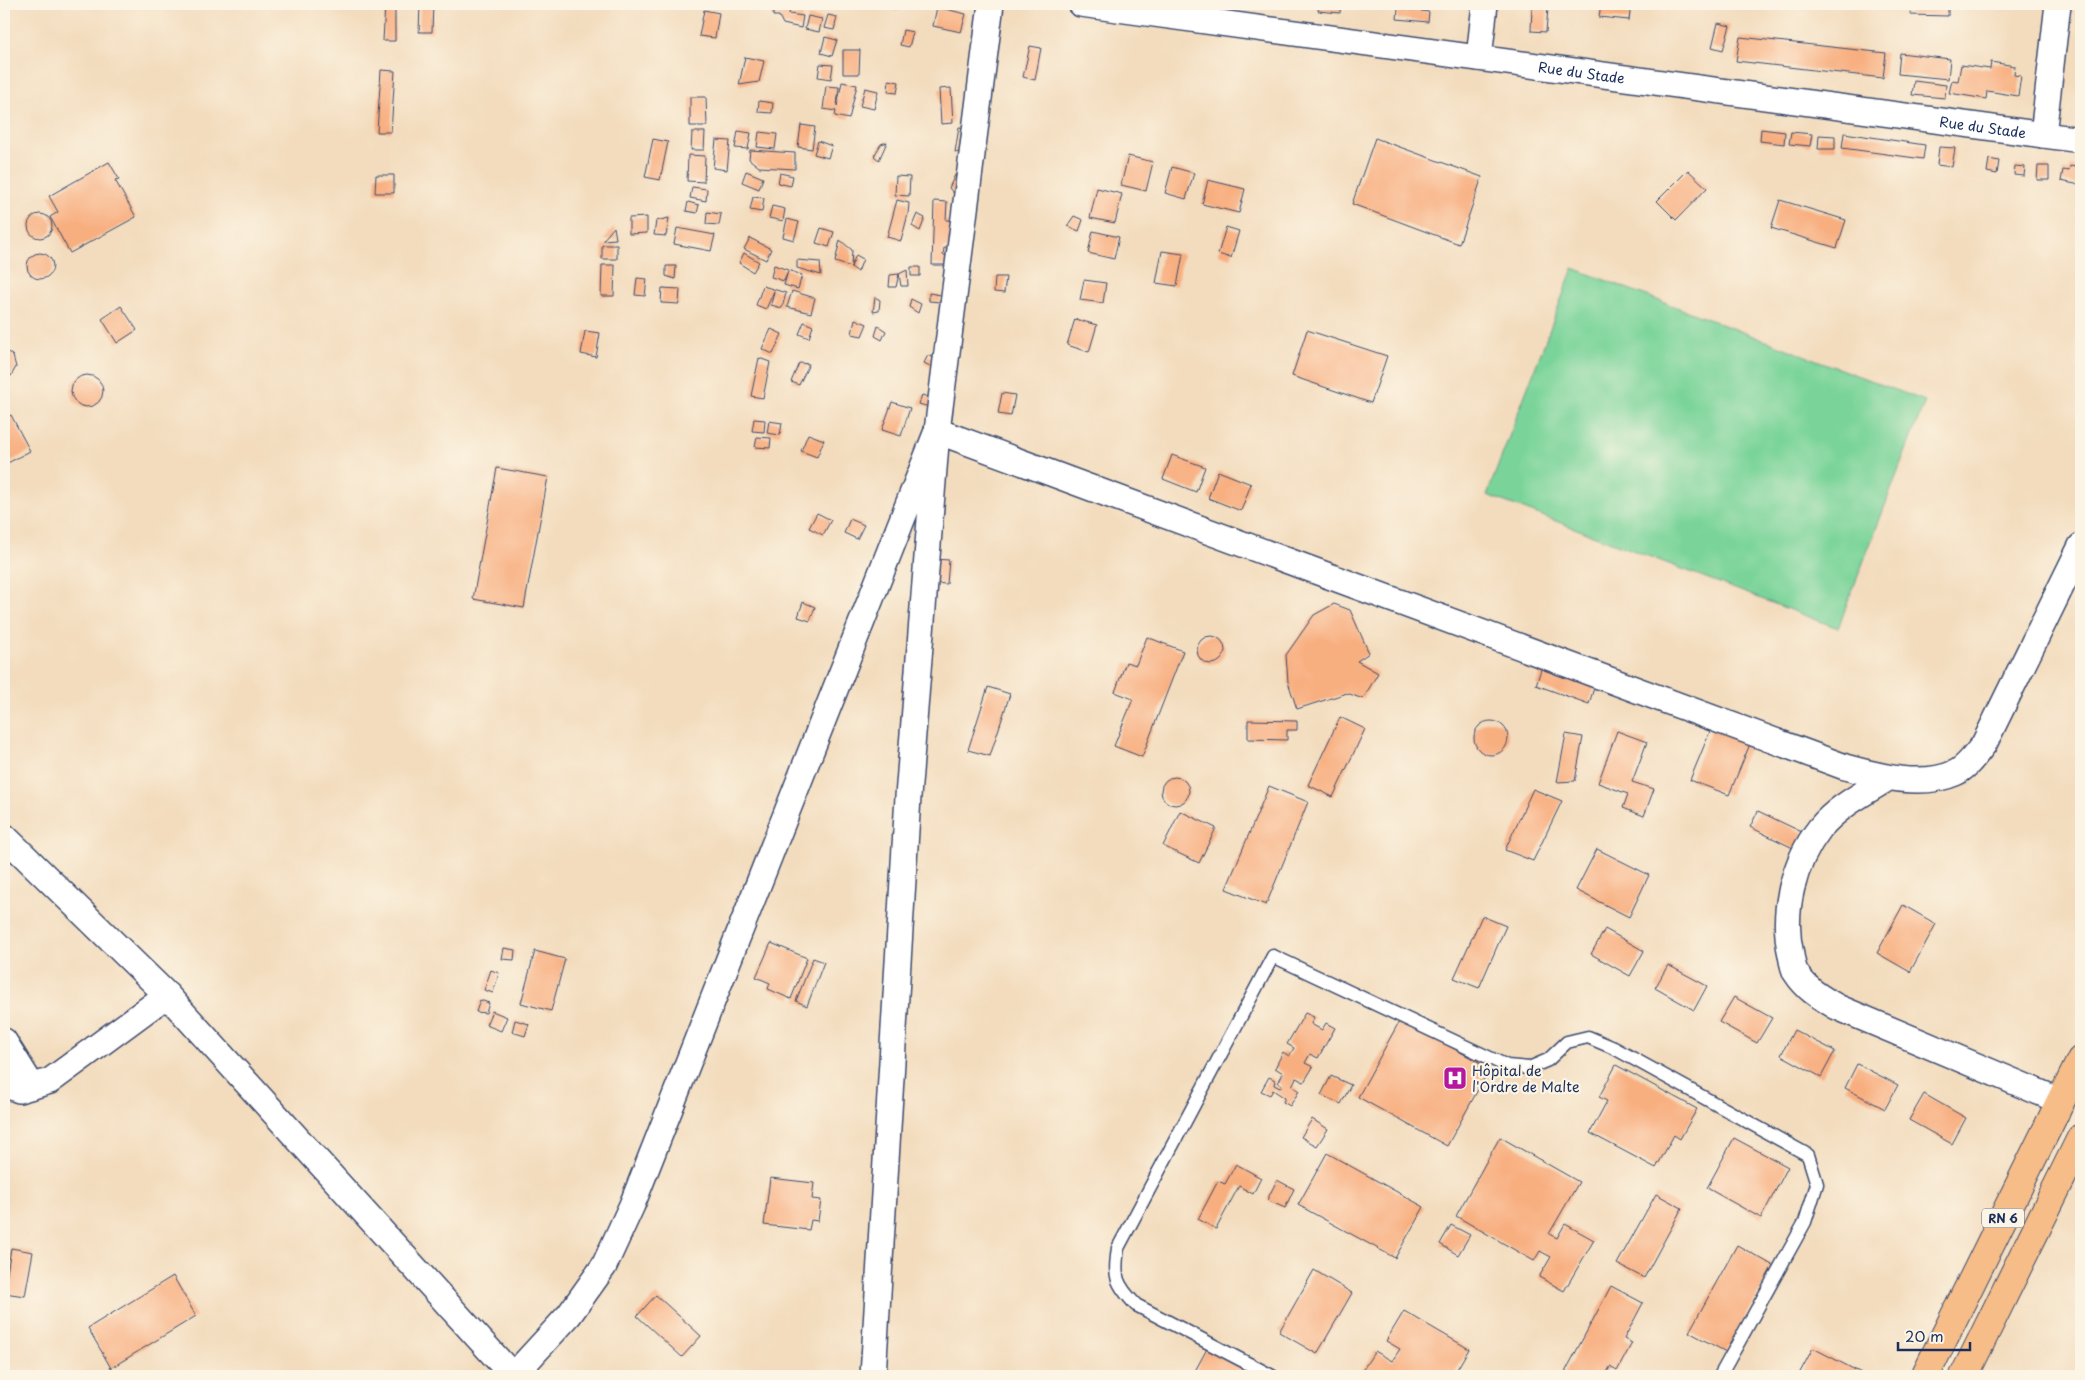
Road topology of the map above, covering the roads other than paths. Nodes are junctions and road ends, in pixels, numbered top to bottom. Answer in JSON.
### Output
{"nodes":[{"id":1,"x":991,"y":4,"type":"edge"},
{"id":2,"x":1081,"y":4,"type":"edge"},
{"id":3,"x":1485,"y":4,"type":"edge"},
{"id":4,"x":2058,"y":4,"type":"edge"},
{"id":5,"x":1479,"y":58,"type":"junction"},
{"id":6,"x":2043,"y":135,"type":"junction"},
{"id":7,"x":2081,"y":140,"type":"edge"},
{"id":8,"x":937,"y":431,"type":"junction"},
{"id":9,"x":2081,"y":546,"type":"edge"},
{"id":10,"x":1888,"y":778,"type":"junction"},
{"id":11,"x":4,"y":836,"type":"edge"},
{"id":12,"x":168,"y":995,"type":"junction"},
{"id":13,"x":4,"y":1041,"type":"edge"},
{"id":14,"x":2081,"y":1060,"type":"edge"},
{"id":15,"x":4,"y":1084,"type":"edge"},
{"id":16,"x":32,"y":1086,"type":"junction"},
{"id":17,"x":2060,"y":1102,"type":"junction"},
{"id":18,"x":2081,"y":1138,"type":"edge"},
{"id":19,"x":513,"y":1376,"type":"edge"},
{"id":20,"x":873,"y":1376,"type":"edge"},
{"id":21,"x":1272,"y":1376,"type":"edge"},
{"id":22,"x":1720,"y":1376,"type":"edge"},
{"id":23,"x":1925,"y":1376,"type":"edge"},
{"id":24,"x":1964,"y":1376,"type":"edge"}],
"edges":[{"from":1,"to":8,"type":"street"},
{"from":2,"to":5,"type":"street","name":"Rue du Stade"},
{"from":3,"to":5,"type":"street"},
{"from":4,"to":6,"type":"street"},
{"from":5,"to":6,"type":"street","name":"Rue du Stade"},
{"from":6,"to":7,"type":"street","name":"Rue du Stade"},
{"from":8,"to":10,"type":"street"},
{"from":8,"to":19,"type":"street"},
{"from":8,"to":20,"type":"street"},
{"from":9,"to":10,"type":"street"},
{"from":10,"to":17,"type":"street"},
{"from":11,"to":12,"type":"street"},
{"from":12,"to":16,"type":"street"},
{"from":12,"to":19,"type":"street"},
{"from":13,"to":16,"type":"street"},
{"from":14,"to":17,"type":"main road","number":"RN 6"},
{"from":15,"to":16,"type":"street"},
{"from":17,"to":23,"type":"main road","number":"RN 6"},
{"from":18,"to":24,"type":"main road","number":"RN 6"},
{"from":21,"to":22,"type":"lane"}]}
